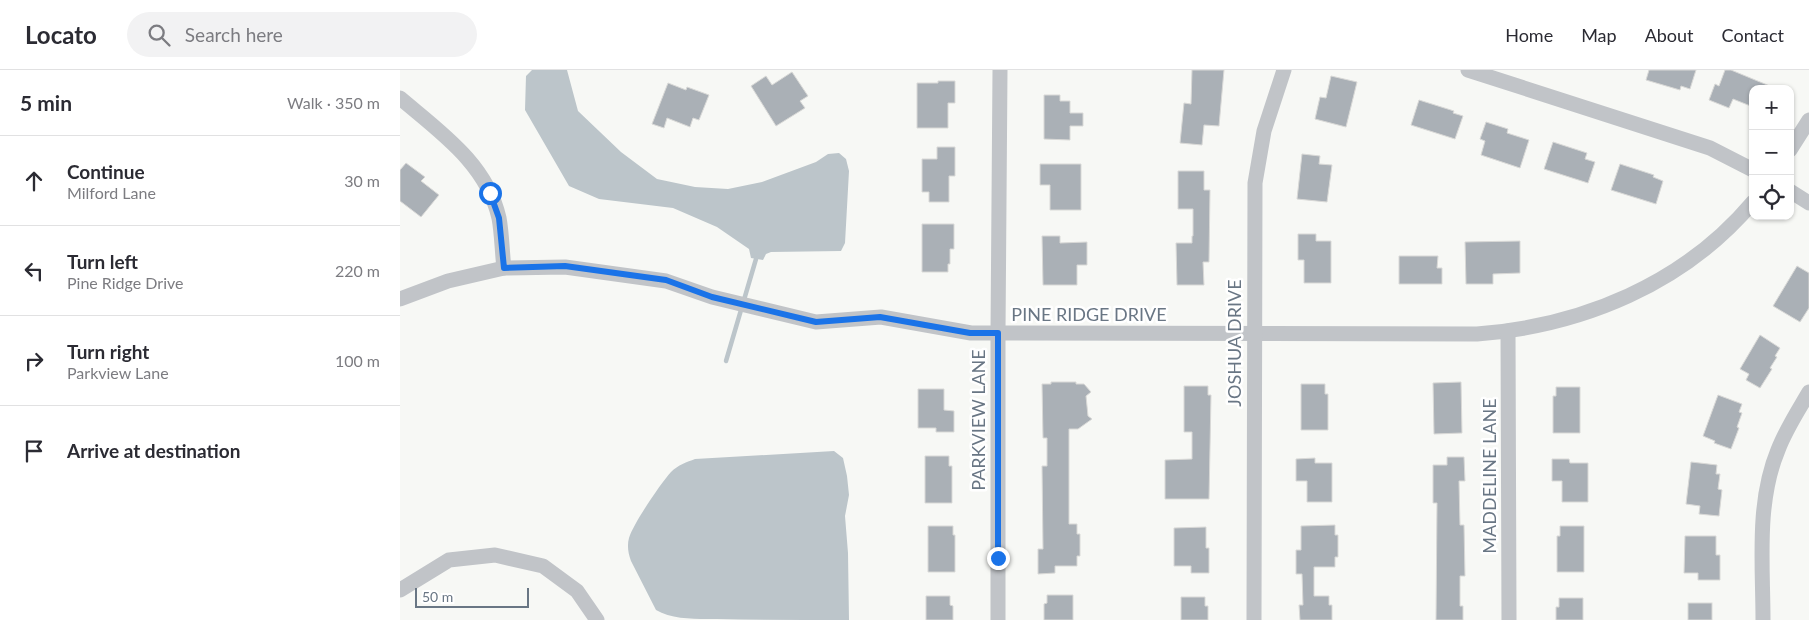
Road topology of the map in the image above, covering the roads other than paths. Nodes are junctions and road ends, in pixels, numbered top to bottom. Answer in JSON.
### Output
{"nodes":[{"id":1,"x":1000,"y":70,"type":"edge"},
{"id":2,"x":1284,"y":70,"type":"edge"},
{"id":3,"x":1468,"y":70,"type":"edge"},
{"id":4,"x":400,"y":98,"type":"edge"},
{"id":5,"x":1809,"y":120,"type":"edge"},
{"id":6,"x":1794,"y":144,"type":"edge"},
{"id":7,"x":1749,"y":168,"type":"edge"},
{"id":8,"x":1794,"y":194,"type":"edge"},
{"id":9,"x":1809,"y":203,"type":"edge"},
{"id":10,"x":1749,"y":206,"type":"edge"},
{"id":11,"x":504,"y":268,"type":"junction"},
{"id":12,"x":400,"y":299,"type":"edge"},
{"id":13,"x":1508,"y":331,"type":"junction"},
{"id":14,"x":998,"y":333,"type":"junction"},
{"id":15,"x":1253,"y":334,"type":"junction"},
{"id":16,"x":1809,"y":392,"type":"edge"},
{"id":17,"x":400,"y":590,"type":"edge"},
{"id":18,"x":596,"y":620,"type":"edge"},
{"id":19,"x":998,"y":620,"type":"edge"},
{"id":20,"x":1254,"y":620,"type":"edge"},
{"id":21,"x":1509,"y":620,"type":"edge"},
{"id":22,"x":1763,"y":620,"type":"edge"}],
"edges":[{"from":1,"to":14,"type":"street","name":"PARKVIEW LANE"},
{"from":2,"to":15,"type":"street","name":"JOSHUA DRIVE"},
{"from":3,"to":7,"type":"street"},
{"from":4,"to":11,"type":"street"},
{"from":5,"to":6,"type":"street"},
{"from":8,"to":9,"type":"street"},
{"from":10,"to":13,"type":"street","name":"PINE RIDGE DRIVE"},
{"from":11,"to":12,"type":"street","name":"PINE RIDGE DRIVE"},
{"from":11,"to":14,"type":"street","name":"PINE RIDGE DRIVE"},
{"from":13,"to":15,"type":"street","name":"PINE RIDGE DRIVE"},
{"from":13,"to":21,"type":"street","name":"MADDELINE LANE"},
{"from":14,"to":15,"type":"street","name":"PINE RIDGE DRIVE"},
{"from":14,"to":19,"type":"street","name":"PARKVIEW LANE"},
{"from":15,"to":20,"type":"street","name":"JOSHUA DRIVE"},
{"from":16,"to":22,"type":"street"},
{"from":17,"to":18,"type":"street"}]}
